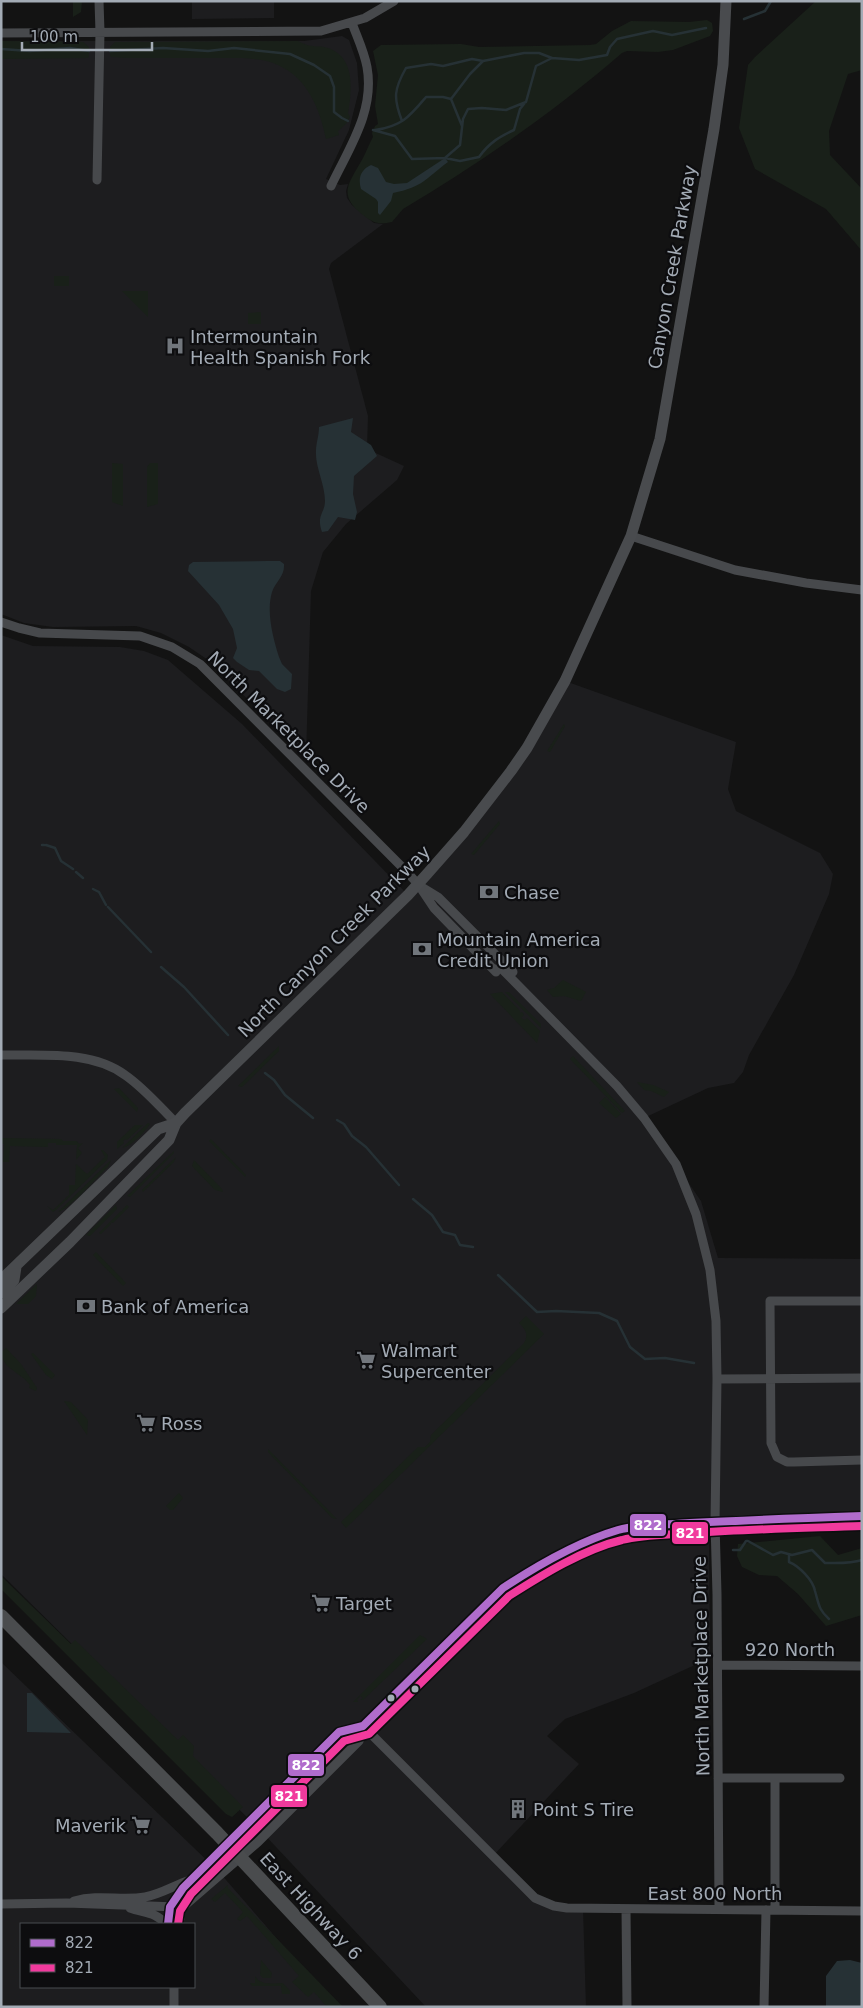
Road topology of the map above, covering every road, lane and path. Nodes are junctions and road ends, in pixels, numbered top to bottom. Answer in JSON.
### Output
{"nodes":[{"id":1,"x":99,"y":1,"type":"edge"},
{"id":2,"x":394,"y":1,"type":"edge"},
{"id":3,"x":726,"y":1,"type":"edge"},
{"id":4,"x":352,"y":23,"type":"junction"},
{"id":5,"x":100,"y":32,"type":"junction"},
{"id":6,"x":1,"y":33,"type":"edge"},
{"id":7,"x":97,"y":180,"type":"dead end"},
{"id":8,"x":331,"y":186,"type":"dead end"},
{"id":9,"x":631,"y":536,"type":"junction"},
{"id":10,"x":862,"y":590,"type":"edge"},
{"id":11,"x":1,"y":622,"type":"edge"},
{"id":12,"x":418,"y":884,"type":"junction"},
{"id":13,"x":535,"y":1001,"type":"junction"},
{"id":14,"x":1,"y":1055,"type":"edge"},
{"id":15,"x":176,"y":1123,"type":"junction"},
{"id":16,"x":16,"y":1267,"type":"junction"},
{"id":17,"x":1,"y":1280,"type":"edge"},
{"id":18,"x":1,"y":1293,"type":"edge"},
{"id":19,"x":862,"y":1301,"type":"edge"},
{"id":20,"x":1,"y":1308,"type":"edge"},
{"id":21,"x":862,"y":1378,"type":"edge"},
{"id":22,"x":717,"y":1379,"type":"junction"},
{"id":23,"x":771,"y":1379,"type":"junction"},
{"id":24,"x":862,"y":1460,"type":"edge"},
{"id":25,"x":862,"y":1516,"type":"edge"},
{"id":26,"x":715,"y":1522,"type":"junction"},
{"id":27,"x":3,"y":1621,"type":"edge"},
{"id":28,"x":718,"y":1665,"type":"junction"},
{"id":29,"x":862,"y":1666,"type":"edge"},
{"id":30,"x":363,"y":1726,"type":"junction"},
{"id":31,"x":718,"y":1778,"type":"junction"},
{"id":32,"x":775,"y":1778,"type":"junction"},
{"id":33,"x":840,"y":1778,"type":"dead end"},
{"id":34,"x":228,"y":1844,"type":"junction"},
{"id":35,"x":240,"y":1857,"type":"junction"},
{"id":36,"x":192,"y":1879,"type":"junction"},
{"id":37,"x":143,"y":1897,"type":"junction"},
{"id":38,"x":191,"y":1900,"type":"junction"},
{"id":39,"x":67,"y":1903,"type":"junction"},
{"id":40,"x":1,"y":1904,"type":"edge"},
{"id":41,"x":123,"y":1906,"type":"junction"},
{"id":42,"x":170,"y":1907,"type":"junction"},
{"id":43,"x":626,"y":1908,"type":"junction"},
{"id":44,"x":719,"y":1909,"type":"junction"},
{"id":45,"x":770,"y":1910,"type":"junction"},
{"id":46,"x":862,"y":1910,"type":"edge"},
{"id":47,"x":180,"y":1922,"type":"edge"},
{"id":48,"x":165,"y":1923,"type":"edge"},
{"id":49,"x":166,"y":1923,"type":"edge"},
{"id":50,"x":174,"y":1988,"type":"edge"},
{"id":51,"x":174,"y":2007,"type":"edge"},
{"id":52,"x":380,"y":2007,"type":"edge"},
{"id":53,"x":627,"y":2007,"type":"edge"},
{"id":54,"x":764,"y":2007,"type":"edge"}],
"edges":[{"from":1,"to":5,"type":"street"},
{"from":2,"to":4,"type":"street"},
{"from":3,"to":9,"type":"main road","name":"Canyon Creek Parkway"},
{"from":4,"to":5,"type":"street"},
{"from":4,"to":8,"type":"street"},
{"from":5,"to":6,"type":"street"},
{"from":5,"to":7,"type":"street"},
{"from":9,"to":10,"type":"street"},
{"from":9,"to":12,"type":"main road","name":"North Canyon Creek Parkway"},
{"from":11,"to":12,"type":"street","name":"North Marketplace Drive"},
{"from":12,"to":13,"type":"street","name":"North Marketplace Drive"},
{"from":12,"to":13,"type":"street","name":"North Marketplace Drive"},
{"from":12,"to":15,"type":"main road","name":"North Canyon Creek Parkway"},
{"from":13,"to":22,"type":"street","name":"North Marketplace Drive"},
{"from":14,"to":15,"type":"street"},
{"from":15,"to":16,"type":"main road","name":"North Canyon Creek Parkway"},
{"from":15,"to":20,"type":"main road","name":"North Canyon Creek Parkway"},
{"from":16,"to":17,"type":"main road","name":"North Canyon Creek Parkway"},
{"from":16,"to":18,"type":"main road"},
{"from":19,"to":23,"type":"street"},
{"from":21,"to":23,"type":"street"},
{"from":22,"to":23,"type":"street"},
{"from":22,"to":26,"type":"street","name":"North Marketplace Drive"},
{"from":23,"to":24,"type":"street"},
{"from":25,"to":26,"type":"street"},
{"from":26,"to":28,"type":"street","name":"North Marketplace Drive"},
{"from":26,"to":30,"type":"street"},
{"from":27,"to":34,"type":"highway","name":"East Highway 6"},
{"from":28,"to":29,"type":"street","name":"920 North"},
{"from":28,"to":31,"type":"street","name":"North Marketplace Drive"},
{"from":30,"to":34,"type":"street"},
{"from":30,"to":35,"type":"street"},
{"from":30,"to":43,"type":"street","name":"East 800 North"},
{"from":31,"to":32,"type":"street"},
{"from":31,"to":44,"type":"street","name":"North Marketplace Drive"},
{"from":32,"to":33,"type":"street"},
{"from":32,"to":45,"type":"street"},
{"from":34,"to":35,"type":"highway","name":"East Highway 6"},
{"from":34,"to":36,"type":"street"},
{"from":35,"to":38,"type":"street"},
{"from":35,"to":52,"type":"highway","name":"East Highway 6"},
{"from":36,"to":37,"type":"street"},
{"from":36,"to":42,"type":"street"},
{"from":37,"to":39,"type":"street"},
{"from":37,"to":42,"type":"street"},
{"from":38,"to":42,"type":"street"},
{"from":38,"to":47,"type":"street"},
{"from":39,"to":40,"type":"street"},
{"from":39,"to":41,"type":"street"},
{"from":41,"to":42,"type":"street"},
{"from":41,"to":48,"type":"street"},
{"from":42,"to":47,"type":"street"},
{"from":42,"to":49,"type":"street"},
{"from":43,"to":44,"type":"street","name":"East 800 North"},
{"from":43,"to":53,"type":"street"},
{"from":44,"to":45,"type":"street","name":"East 800 North"},
{"from":45,"to":46,"type":"street","name":"East 800 North"},
{"from":45,"to":54,"type":"street"},
{"from":50,"to":51,"type":"street"}]}
